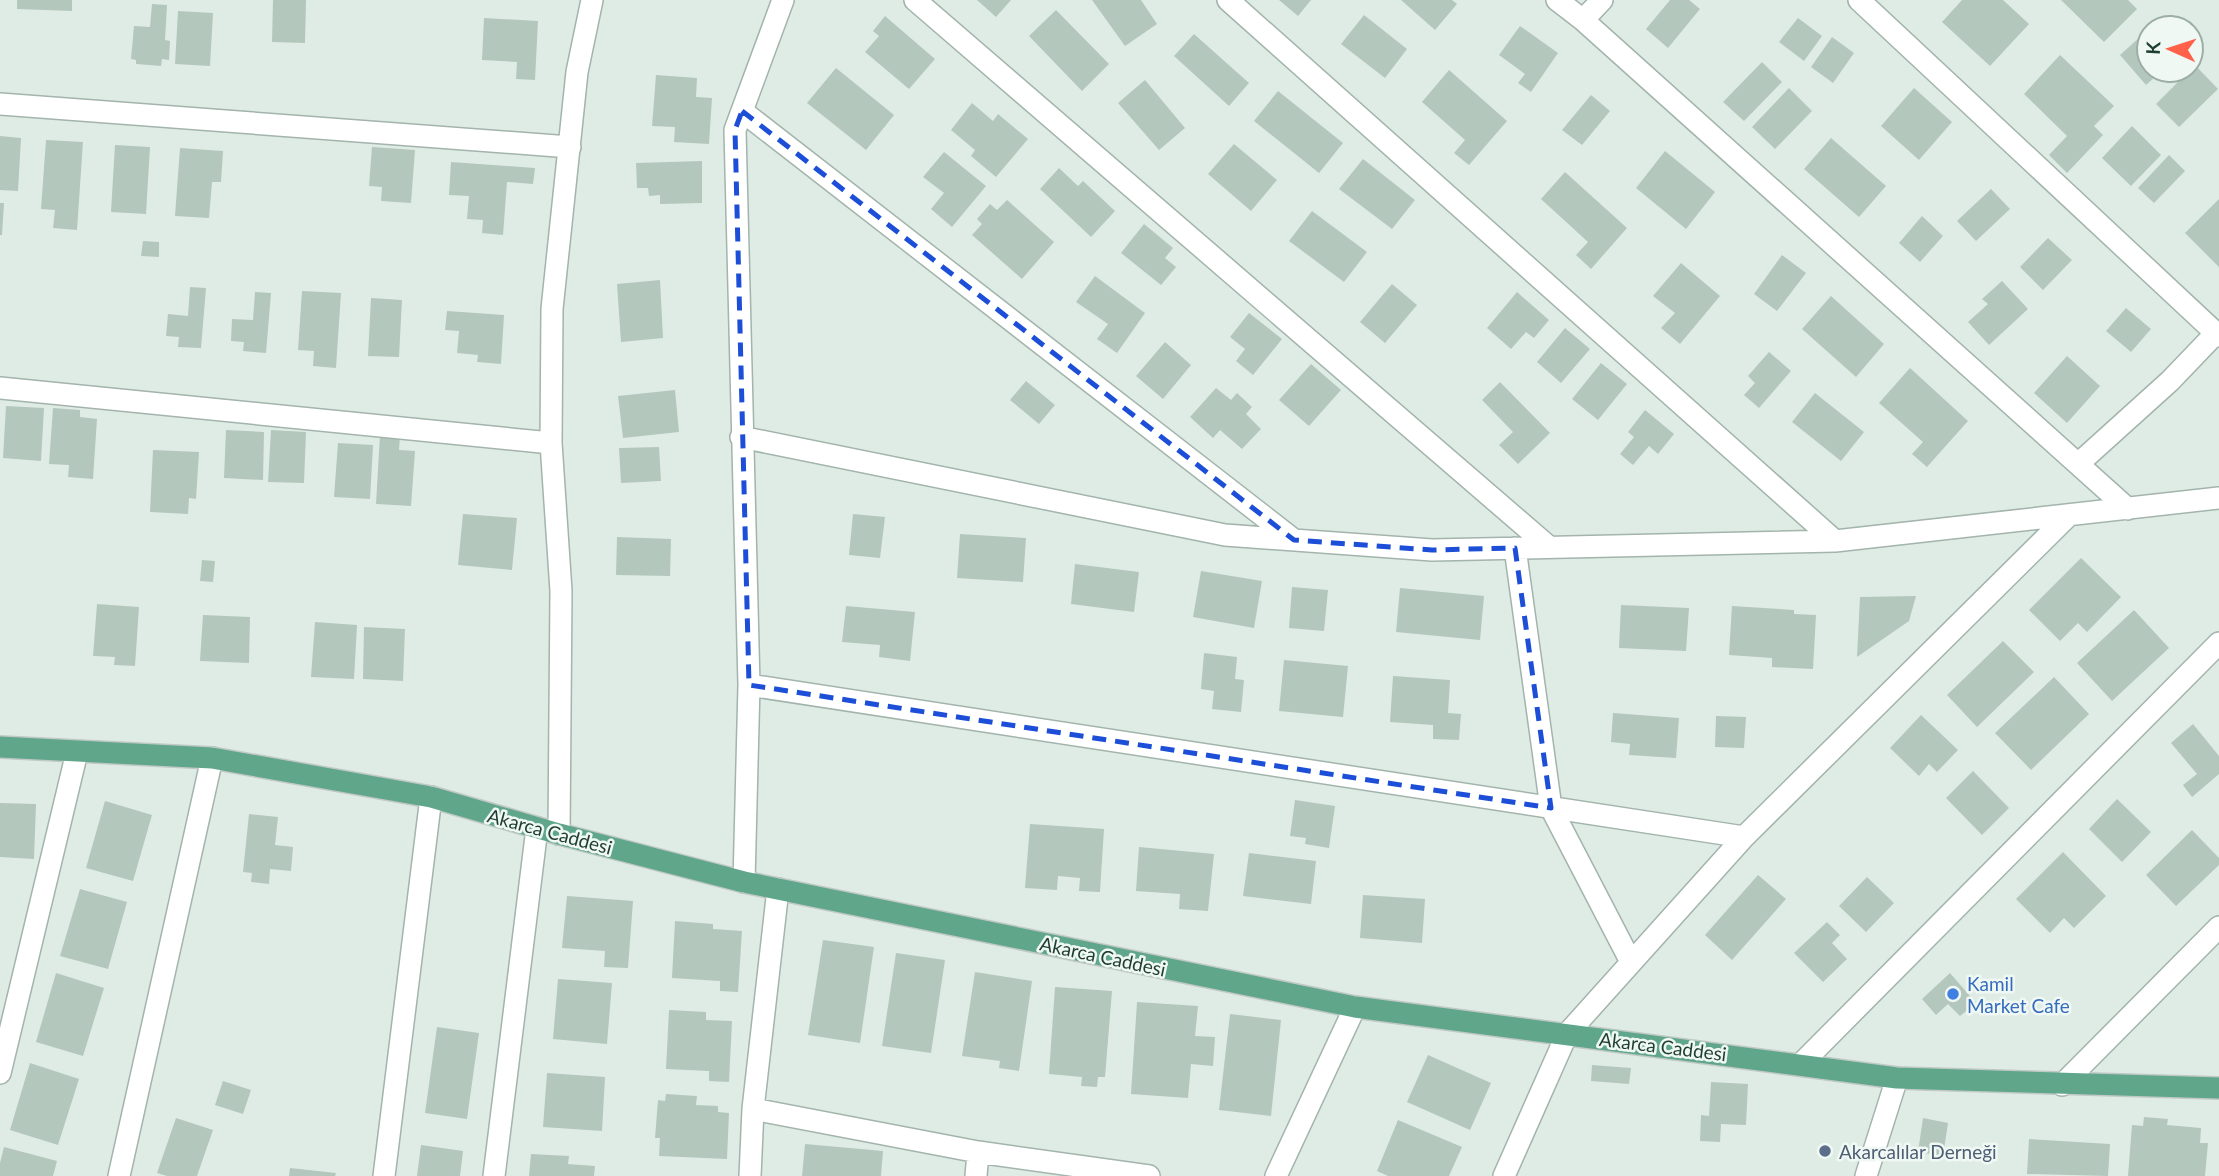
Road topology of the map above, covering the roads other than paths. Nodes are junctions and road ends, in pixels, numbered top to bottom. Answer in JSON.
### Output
{"nodes":[{"id":1,"x":592,"y":0,"type":"edge"},
{"id":2,"x":783,"y":0,"type":"edge"},
{"id":3,"x":915,"y":0,"type":"edge"},
{"id":4,"x":1228,"y":0,"type":"edge"},
{"id":5,"x":1557,"y":0,"type":"edge"},
{"id":6,"x":1602,"y":0,"type":"edge"},
{"id":7,"x":1859,"y":0,"type":"edge"},
{"id":8,"x":1583,"y":20,"type":"junction"},
{"id":9,"x":0,"y":104,"type":"edge"},
{"id":10,"x":742,"y":111,"type":"junction"},
{"id":11,"x":570,"y":148,"type":"junction"},
{"id":12,"x":2218,"y":335,"type":"edge"},
{"id":13,"x":0,"y":388,"type":"edge"},
{"id":14,"x":741,"y":437,"type":"junction"},
{"id":15,"x":551,"y":443,"type":"junction"},
{"id":16,"x":2078,"y":464,"type":"junction"},
{"id":17,"x":2219,"y":498,"type":"edge"},
{"id":18,"x":2128,"y":509,"type":"junction"},
{"id":19,"x":2068,"y":516,"type":"junction"},
{"id":20,"x":1294,"y":540,"type":"junction"},
{"id":21,"x":1835,"y":541,"type":"junction"},
{"id":22,"x":1549,"y":547,"type":"junction"},
{"id":23,"x":1515,"y":548,"type":"junction"},
{"id":24,"x":2219,"y":643,"type":"edge"},
{"id":25,"x":749,"y":685,"type":"junction"},
{"id":26,"x":0,"y":747,"type":"edge"},
{"id":27,"x":77,"y":752,"type":"junction"},
{"id":28,"x":212,"y":758,"type":"junction"},
{"id":29,"x":431,"y":797,"type":"junction"},
{"id":30,"x":1551,"y":808,"type":"junction"},
{"id":31,"x":537,"y":828,"type":"junction"},
{"id":32,"x":559,"y":834,"type":"junction"},
{"id":33,"x":1744,"y":837,"type":"junction"},
{"id":34,"x":744,"y":882,"type":"junction"},
{"id":35,"x":778,"y":889,"type":"junction"},
{"id":36,"x":2219,"y":926,"type":"edge"},
{"id":37,"x":1631,"y":962,"type":"junction"},
{"id":38,"x":1355,"y":1007,"type":"junction"},
{"id":39,"x":1567,"y":1034,"type":"junction"},
{"id":40,"x":1801,"y":1064,"type":"junction"},
{"id":41,"x":0,"y":1073,"type":"edge"},
{"id":42,"x":1897,"y":1078,"type":"junction"},
{"id":43,"x":2062,"y":1085,"type":"junction"},
{"id":44,"x":2219,"y":1088,"type":"edge"},
{"id":45,"x":753,"y":1109,"type":"junction"},
{"id":46,"x":978,"y":1152,"type":"junction"},
{"id":47,"x":119,"y":1176,"type":"edge"},
{"id":48,"x":384,"y":1176,"type":"edge"},
{"id":49,"x":494,"y":1176,"type":"edge"},
{"id":50,"x":750,"y":1176,"type":"edge"},
{"id":51,"x":976,"y":1176,"type":"edge"},
{"id":52,"x":1149,"y":1176,"type":"edge"},
{"id":53,"x":1276,"y":1176,"type":"edge"},
{"id":54,"x":1504,"y":1176,"type":"edge"},
{"id":55,"x":1866,"y":1176,"type":"edge"}],
"edges":[{"from":1,"to":11,"type":"street"},
{"from":2,"to":10,"type":"street"},
{"from":3,"to":22,"type":"street"},
{"from":4,"to":21,"type":"street"},
{"from":5,"to":8,"type":"street"},
{"from":6,"to":8,"type":"street"},
{"from":7,"to":12,"type":"street"},
{"from":8,"to":16,"type":"street"},
{"from":9,"to":11,"type":"street"},
{"from":10,"to":14,"type":"street"},
{"from":10,"to":20,"type":"street"},
{"from":11,"to":15,"type":"street"},
{"from":12,"to":16,"type":"street"},
{"from":13,"to":15,"type":"street"},
{"from":14,"to":20,"type":"street"},
{"from":14,"to":25,"type":"street"},
{"from":15,"to":32,"type":"street"},
{"from":16,"to":18,"type":"street"},
{"from":17,"to":18,"type":"street"},
{"from":18,"to":19,"type":"street"},
{"from":19,"to":21,"type":"street"},
{"from":19,"to":33,"type":"street"},
{"from":20,"to":23,"type":"street"},
{"from":21,"to":22,"type":"street"},
{"from":22,"to":23,"type":"street"},
{"from":23,"to":30,"type":"street"},
{"from":24,"to":40,"type":"street"},
{"from":25,"to":30,"type":"street"},
{"from":25,"to":34,"type":"street"},
{"from":26,"to":27,"type":"main road","name":"Akarca Caddesi"},
{"from":27,"to":28,"type":"main road","name":"Akarca Caddesi"},
{"from":27,"to":41,"type":"street"},
{"from":28,"to":29,"type":"main road","name":"Akarca Caddesi"},
{"from":28,"to":47,"type":"street"},
{"from":29,"to":31,"type":"main road","name":"Akarca Caddesi"},
{"from":29,"to":48,"type":"street"},
{"from":30,"to":33,"type":"street"},
{"from":30,"to":37,"type":"street"},
{"from":31,"to":32,"type":"main road","name":"Akarca Caddesi"},
{"from":31,"to":49,"type":"street"},
{"from":32,"to":34,"type":"main road","name":"Akarca Caddesi"},
{"from":33,"to":37,"type":"street"},
{"from":34,"to":35,"type":"main road","name":"Akarca Caddesi"},
{"from":35,"to":38,"type":"main road","name":"Akarca Caddesi"},
{"from":35,"to":45,"type":"street"},
{"from":36,"to":43,"type":"street"},
{"from":37,"to":39,"type":"street"},
{"from":38,"to":39,"type":"main road","name":"Akarca Caddesi"},
{"from":38,"to":53,"type":"street"},
{"from":39,"to":40,"type":"main road","name":"Akarca Caddesi"},
{"from":39,"to":54,"type":"street"},
{"from":40,"to":42,"type":"main road","name":"Akarca Caddesi"},
{"from":42,"to":43,"type":"main road","name":"Akarca Caddesi"},
{"from":42,"to":55,"type":"street"},
{"from":43,"to":44,"type":"main road","name":"Akarca Caddesi"},
{"from":45,"to":46,"type":"street"},
{"from":45,"to":50,"type":"street"},
{"from":46,"to":51,"type":"street"},
{"from":46,"to":52,"type":"street"}]}
